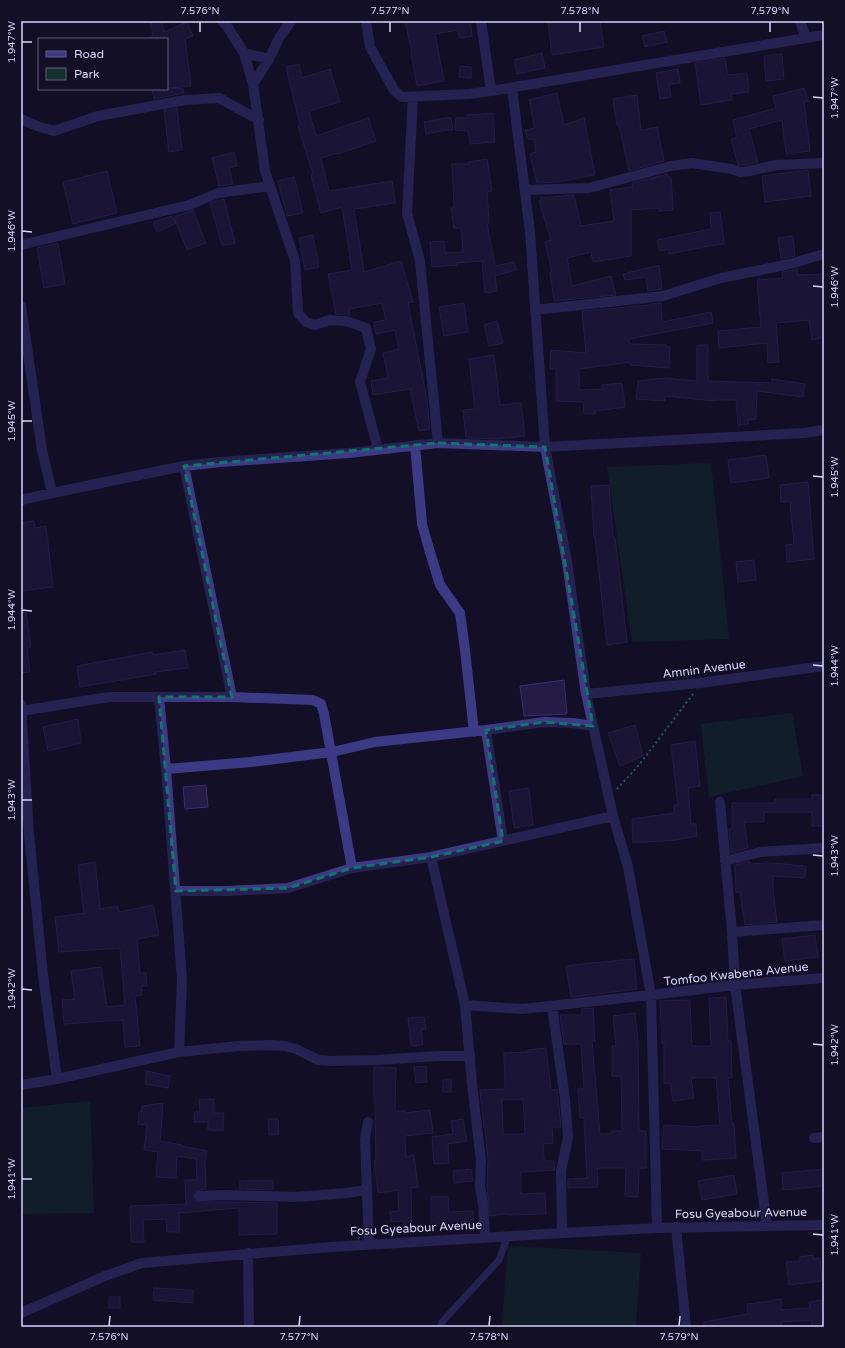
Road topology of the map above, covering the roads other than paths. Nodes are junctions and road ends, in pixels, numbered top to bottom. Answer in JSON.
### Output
{"nodes":[{"id":1,"x":222,"y":21,"type":"edge"},
{"id":2,"x":291,"y":21,"type":"edge"},
{"id":3,"x":366,"y":21,"type":"edge"},
{"id":4,"x":481,"y":21,"type":"edge"},
{"id":5,"x":800,"y":21,"type":"edge"},
{"id":6,"x":824,"y":35,"type":"edge"},
{"id":7,"x":806,"y":38,"type":"junction"},
{"id":8,"x":244,"y":53,"type":"junction"},
{"id":9,"x":269,"y":59,"type":"junction"},
{"id":10,"x":253,"y":84,"type":"junction"},
{"id":11,"x":512,"y":88,"type":"junction"},
{"id":12,"x":491,"y":91,"type":"junction"},
{"id":13,"x":413,"y":97,"type":"junction"},
{"id":14,"x":21,"y":119,"type":"edge"},
{"id":15,"x":259,"y":120,"type":"junction"},
{"id":16,"x":824,"y":163,"type":"edge"},
{"id":17,"x":270,"y":186,"type":"junction"},
{"id":18,"x":525,"y":190,"type":"junction"},
{"id":19,"x":21,"y":245,"type":"edge"},
{"id":20,"x":824,"y":254,"type":"edge"},
{"id":21,"x":21,"y":306,"type":"edge"},
{"id":22,"x":535,"y":310,"type":"junction"},
{"id":23,"x":824,"y":430,"type":"edge"},
{"id":24,"x":438,"y":444,"type":"junction"},
{"id":25,"x":415,"y":446,"type":"junction"},
{"id":26,"x":545,"y":447,"type":"junction"},
{"id":27,"x":378,"y":449,"type":"junction"},
{"id":28,"x":184,"y":466,"type":"junction"},
{"id":29,"x":52,"y":493,"type":"junction"},
{"id":30,"x":21,"y":500,"type":"edge"},
{"id":31,"x":824,"y":666,"type":"edge"},
{"id":32,"x":586,"y":694,"type":"junction"},
{"id":33,"x":159,"y":697,"type":"junction"},
{"id":34,"x":232,"y":697,"type":"junction"},
{"id":35,"x":21,"y":709,"type":"edge"},
{"id":36,"x":593,"y":726,"type":"junction"},
{"id":37,"x":486,"y":730,"type":"junction"},
{"id":38,"x":474,"y":732,"type":"junction"},
{"id":39,"x":332,"y":752,"type":"junction"},
{"id":40,"x":166,"y":769,"type":"junction"},
{"id":41,"x":720,"y":802,"type":"dead end"},
{"id":42,"x":613,"y":816,"type":"junction"},
{"id":43,"x":503,"y":841,"type":"junction"},
{"id":44,"x":824,"y":848,"type":"edge"},
{"id":45,"x":431,"y":857,"type":"junction"},
{"id":46,"x":725,"y":861,"type":"junction"},
{"id":47,"x":352,"y":868,"type":"junction"},
{"id":48,"x":176,"y":891,"type":"junction"},
{"id":49,"x":824,"y":925,"type":"edge"},
{"id":50,"x":732,"y":932,"type":"junction"},
{"id":51,"x":824,"y":978,"type":"edge"},
{"id":52,"x":735,"y":985,"type":"junction"},
{"id":53,"x":651,"y":996,"type":"junction"},
{"id":54,"x":465,"y":1005,"type":"junction"},
{"id":55,"x":552,"y":1006,"type":"junction"},
{"id":56,"x":179,"y":1052,"type":"junction"},
{"id":57,"x":470,"y":1056,"type":"junction"},
{"id":58,"x":57,"y":1079,"type":"junction"},
{"id":59,"x":21,"y":1085,"type":"edge"},
{"id":60,"x":368,"y":1122,"type":"dead end"},
{"id":61,"x":366,"y":1190,"type":"junction"},
{"id":62,"x":199,"y":1196,"type":"dead end"},
{"id":63,"x":824,"y":1225,"type":"edge"},
{"id":64,"x":767,"y":1226,"type":"junction"},
{"id":65,"x":676,"y":1227,"type":"junction"},
{"id":66,"x":657,"y":1228,"type":"junction"},
{"id":67,"x":562,"y":1233,"type":"junction"},
{"id":68,"x":508,"y":1236,"type":"junction"},
{"id":69,"x":485,"y":1237,"type":"junction"},
{"id":70,"x":369,"y":1244,"type":"junction"},
{"id":71,"x":248,"y":1253,"type":"junction"},
{"id":72,"x":21,"y":1313,"type":"edge"},
{"id":73,"x":249,"y":1327,"type":"edge"},
{"id":74,"x":441,"y":1327,"type":"edge"},
{"id":75,"x":686,"y":1327,"type":"edge"}],
"edges":[{"from":1,"to":8,"type":"street"},
{"from":2,"to":9,"type":"street"},
{"from":3,"to":13,"type":"street"},
{"from":4,"to":12,"type":"street"},
{"from":5,"to":7,"type":"street"},
{"from":6,"to":7,"type":"street"},
{"from":7,"to":11,"type":"street"},
{"from":8,"to":9,"type":"street"},
{"from":8,"to":10,"type":"street"},
{"from":9,"to":10,"type":"street"},
{"from":10,"to":15,"type":"street"},
{"from":11,"to":12,"type":"street"},
{"from":11,"to":18,"type":"street"},
{"from":12,"to":13,"type":"street"},
{"from":13,"to":24,"type":"street"},
{"from":14,"to":15,"type":"street"},
{"from":15,"to":17,"type":"street"},
{"from":16,"to":18,"type":"street"},
{"from":17,"to":19,"type":"street"},
{"from":17,"to":27,"type":"street"},
{"from":18,"to":22,"type":"street"},
{"from":20,"to":22,"type":"street"},
{"from":21,"to":29,"type":"street"},
{"from":22,"to":26,"type":"street"},
{"from":23,"to":26,"type":"street"},
{"from":24,"to":25,"type":"street"},
{"from":24,"to":26,"type":"street"},
{"from":25,"to":27,"type":"street"},
{"from":25,"to":38,"type":"street"},
{"from":26,"to":32,"type":"street"},
{"from":27,"to":28,"type":"street"},
{"from":28,"to":29,"type":"street"},
{"from":28,"to":34,"type":"street"},
{"from":29,"to":30,"type":"street"},
{"from":31,"to":32,"type":"street","name":"Amnin Avenue"},
{"from":32,"to":36,"type":"street"},
{"from":33,"to":34,"type":"street"},
{"from":33,"to":35,"type":"street"},
{"from":33,"to":40,"type":"street"},
{"from":34,"to":39,"type":"street"},
{"from":35,"to":58,"type":"street"},
{"from":36,"to":37,"type":"street"},
{"from":36,"to":42,"type":"street"},
{"from":37,"to":38,"type":"street"},
{"from":37,"to":43,"type":"street"},
{"from":38,"to":39,"type":"street"},
{"from":39,"to":40,"type":"street"},
{"from":39,"to":47,"type":"street"},
{"from":40,"to":48,"type":"street"},
{"from":41,"to":46,"type":"street"},
{"from":42,"to":43,"type":"street"},
{"from":42,"to":53,"type":"street"},
{"from":43,"to":45,"type":"street"},
{"from":44,"to":46,"type":"street"},
{"from":45,"to":47,"type":"street"},
{"from":45,"to":54,"type":"street"},
{"from":46,"to":50,"type":"street"},
{"from":47,"to":48,"type":"street"},
{"from":48,"to":56,"type":"street"},
{"from":49,"to":50,"type":"street"},
{"from":50,"to":52,"type":"street"},
{"from":51,"to":52,"type":"street","name":"Tomfoo Kwabena Avenue"},
{"from":52,"to":53,"type":"street","name":"Tomfoo Kwabena Avenue"},
{"from":52,"to":64,"type":"street"},
{"from":53,"to":55,"type":"street","name":"Tomfoo Kwabena Avenue"},
{"from":53,"to":66,"type":"street"},
{"from":54,"to":55,"type":"street","name":"Tomfoo Kwabena Avenue"},
{"from":54,"to":57,"type":"street"},
{"from":55,"to":67,"type":"street"},
{"from":56,"to":57,"type":"street"},
{"from":56,"to":58,"type":"street"},
{"from":57,"to":69,"type":"street"},
{"from":58,"to":59,"type":"street"},
{"from":60,"to":61,"type":"street"},
{"from":61,"to":62,"type":"street"},
{"from":61,"to":70,"type":"street"},
{"from":63,"to":64,"type":"street","name":"Fosu Gyeabour Avenue"},
{"from":64,"to":65,"type":"street","name":"Fosu Gyeabour Avenue"},
{"from":65,"to":66,"type":"street","name":"Fosu Gyeabour Avenue"},
{"from":65,"to":75,"type":"street"},
{"from":66,"to":67,"type":"street","name":"Fosu Gyeabour Avenue"},
{"from":67,"to":68,"type":"street","name":"Fosu Gyeabour Avenue"},
{"from":68,"to":69,"type":"street","name":"Fosu Gyeabour Avenue"},
{"from":68,"to":74,"type":"lane"},
{"from":69,"to":70,"type":"street","name":"Fosu Gyeabour Avenue"},
{"from":70,"to":71,"type":"street","name":"Fosu Gyeabour Avenue"},
{"from":71,"to":72,"type":"street","name":"Fosu Gyeabour Avenue"},
{"from":71,"to":73,"type":"street"}]}
